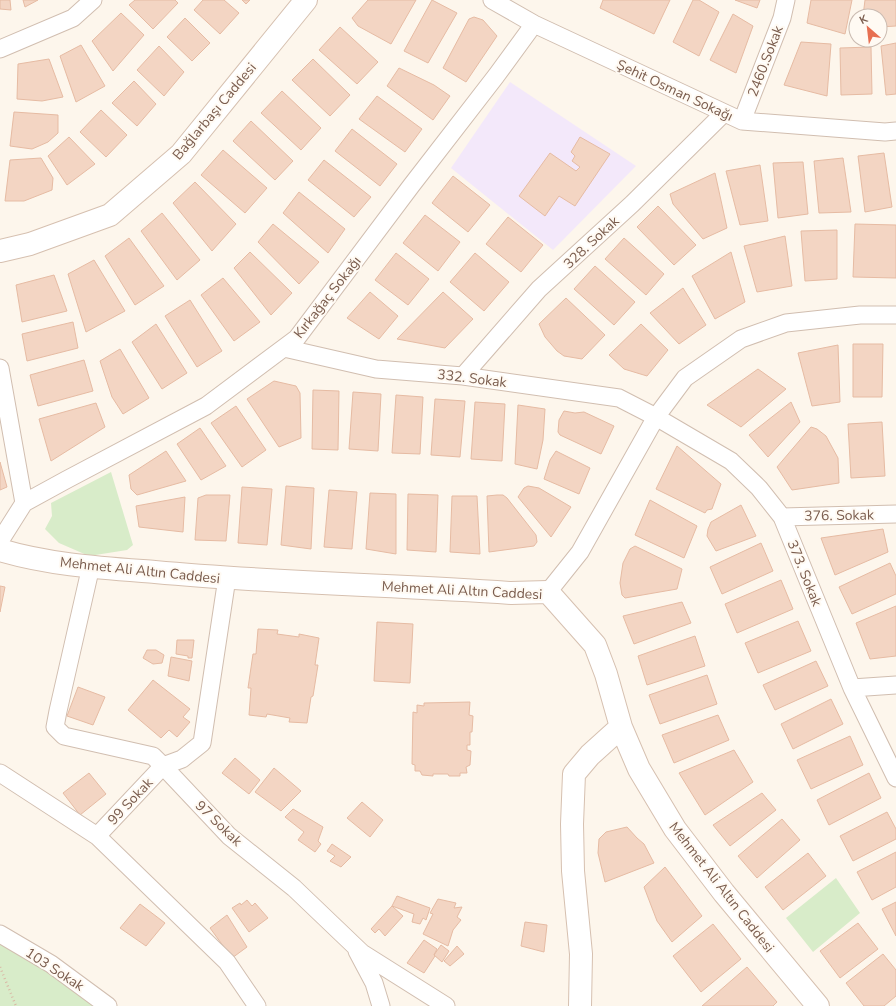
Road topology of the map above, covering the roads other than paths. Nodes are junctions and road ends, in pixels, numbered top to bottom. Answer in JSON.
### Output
{"nodes":[{"id":1,"x":93,"y":0,"type":"edge"},
{"id":2,"x":306,"y":0,"type":"edge"},
{"id":3,"x":492,"y":0,"type":"edge"},
{"id":4,"x":786,"y":0,"type":"edge"},
{"id":5,"x":534,"y":24,"type":"junction"},
{"id":6,"x":0,"y":49,"type":"edge"},
{"id":7,"x":724,"y":113,"type":"junction"},
{"id":8,"x":742,"y":121,"type":"junction"},
{"id":9,"x":896,"y":131,"type":"edge"},
{"id":10,"x":0,"y":251,"type":"edge"},
{"id":11,"x":896,"y":315,"type":"edge"},
{"id":12,"x":284,"y":348,"type":"junction"},
{"id":13,"x":0,"y":368,"type":"edge"},
{"id":14,"x":463,"y":376,"type":"junction"},
{"id":15,"x":656,"y":416,"type":"junction"},
{"id":16,"x":24,"y":503,"type":"junction"},
{"id":17,"x":896,"y":514,"type":"edge"},
{"id":18,"x":782,"y":516,"type":"junction"},
{"id":19,"x":0,"y":541,"type":"edge"},
{"id":20,"x":0,"y":550,"type":"edge"},
{"id":21,"x":91,"y":566,"type":"junction"},
{"id":22,"x":227,"y":578,"type":"junction"},
{"id":23,"x":548,"y":592,"type":"junction"},
{"id":24,"x":896,"y":685,"type":"edge"},
{"id":25,"x":852,"y":688,"type":"junction"},
{"id":26,"x":621,"y":727,"type":"junction"},
{"id":27,"x":163,"y":766,"type":"junction"},
{"id":28,"x":0,"y":773,"type":"edge"},
{"id":29,"x":896,"y":778,"type":"edge"},
{"id":30,"x":97,"y":836,"type":"junction"},
{"id":31,"x":0,"y":934,"type":"edge"},
{"id":32,"x":353,"y":944,"type":"junction"},
{"id":33,"x":108,"y":1006,"type":"edge"},
{"id":34,"x":257,"y":1006,"type":"edge"},
{"id":35,"x":381,"y":1006,"type":"edge"},
{"id":36,"x":446,"y":1006,"type":"edge"},
{"id":37,"x":580,"y":1006,"type":"edge"},
{"id":38,"x":818,"y":1006,"type":"edge"}],
"edges":[{"from":1,"to":6,"type":"street"},
{"from":2,"to":10,"type":"street","name":"Bağlarbaşı Caddesi"},
{"from":3,"to":5,"type":"street","name":"Şehit Osman Sokağı"},
{"from":4,"to":8,"type":"street","name":"2460.Sokak"},
{"from":5,"to":7,"type":"street","name":"Şehit Osman Sokağı"},
{"from":5,"to":12,"type":"street","name":"Kırkağaç Sokağı"},
{"from":7,"to":8,"type":"street","name":"Şehit Osman Sokağı"},
{"from":7,"to":14,"type":"street","name":"328. Sokak"},
{"from":8,"to":9,"type":"street","name":"Şehit Osman Sokağı"},
{"from":11,"to":15,"type":"street"},
{"from":12,"to":14,"type":"street","name":"332. Sokak"},
{"from":12,"to":16,"type":"street","name":"Kırkağaç Sokağı"},
{"from":13,"to":16,"type":"street"},
{"from":14,"to":15,"type":"street","name":"332. Sokak"},
{"from":15,"to":18,"type":"street","name":"373. Sokak"},
{"from":15,"to":23,"type":"street"},
{"from":16,"to":19,"type":"street","name":"Kırkağaç Sokağı"},
{"from":17,"to":18,"type":"street","name":"376. Sokak"},
{"from":18,"to":25,"type":"street","name":"373. Sokak"},
{"from":20,"to":21,"type":"street","name":"Mehmet Ali Altın Caddesi"},
{"from":21,"to":22,"type":"street","name":"Mehmet Ali Altın Caddesi"},
{"from":21,"to":27,"type":"street","name":"97 Sokak"},
{"from":22,"to":23,"type":"street","name":"Mehmet Ali Altın Caddesi"},
{"from":22,"to":27,"type":"street"},
{"from":23,"to":26,"type":"street","name":"Mehmet Ali Altın Caddesi"},
{"from":24,"to":25,"type":"street"},
{"from":25,"to":29,"type":"street","name":"373. Sokak"},
{"from":26,"to":37,"type":"street"},
{"from":26,"to":38,"type":"street","name":"Mehmet Ali Altın Caddesi"},
{"from":27,"to":30,"type":"street","name":"99 Sokak"},
{"from":27,"to":32,"type":"street","name":"97 Sokak"},
{"from":28,"to":30,"type":"street"},
{"from":30,"to":34,"type":"street"},
{"from":31,"to":33,"type":"street","name":"103 Sokak"},
{"from":32,"to":35,"type":"street"},
{"from":32,"to":36,"type":"street","name":"97 Sokak"}]}
